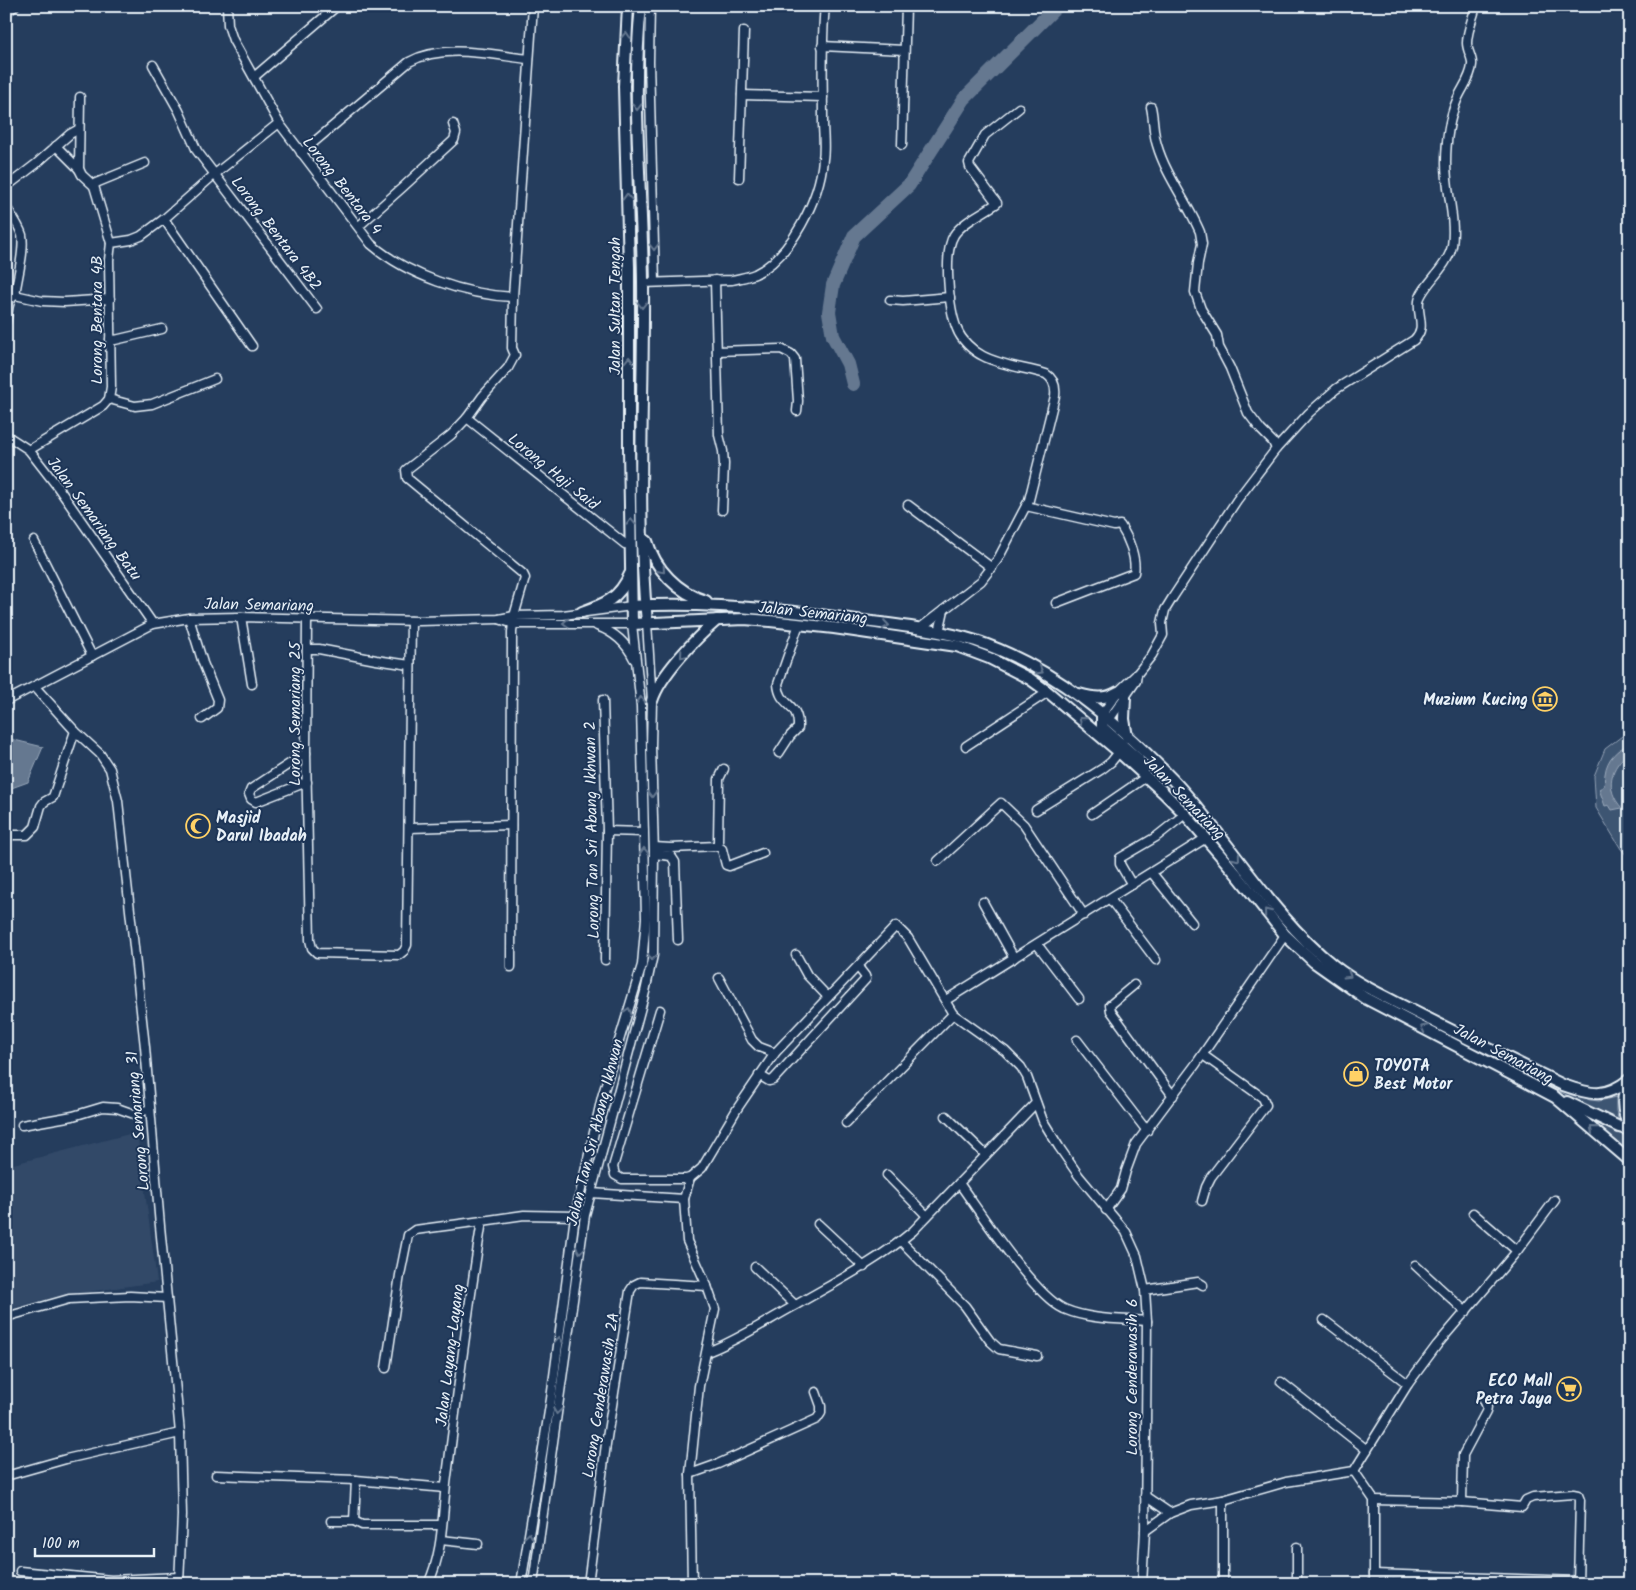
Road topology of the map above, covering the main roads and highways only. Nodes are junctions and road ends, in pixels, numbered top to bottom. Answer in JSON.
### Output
{"nodes":[{"id":1,"x":628,"y":6,"type":"edge"},
{"id":2,"x":641,"y":6,"type":"edge"},
{"id":3,"x":642,"y":526,"type":"junction"},
{"id":4,"x":632,"y":568,"type":"junction"},
{"id":5,"x":714,"y":604,"type":"junction"},
{"id":6,"x":646,"y":605,"type":"junction"},
{"id":7,"x":632,"y":606,"type":"junction"},
{"id":8,"x":582,"y":612,"type":"road end"},
{"id":9,"x":717,"y":620,"type":"junction"},
{"id":10,"x":647,"y":623,"type":"junction"},
{"id":11,"x":632,"y":624,"type":"joint"},
{"id":12,"x":1074,"y":692,"type":"junction"},
{"id":13,"x":652,"y":701,"type":"road end"},
{"id":14,"x":1105,"y":717,"type":"junction"},
{"id":15,"x":1127,"y":737,"type":"junction"},
{"id":16,"x":1145,"y":776,"type":"junction"},
{"id":17,"x":1630,"y":1080,"type":"edge"},
{"id":18,"x":1555,"y":1097,"type":"junction"},
{"id":19,"x":1630,"y":1129,"type":"edge"},
{"id":20,"x":1630,"y":1161,"type":"edge"}],
"edges":[{"from":4,"to":1,"type":"main road","name":"Jalan Sultan Tengah","one_way":true},
{"from":2,"to":3,"type":"main road","name":"Jalan Sultan Tengah","one_way":true},
{"from":3,"to":5,"type":"main road","one_way":true},
{"from":3,"to":6,"type":"main road","name":"Jalan Sultan Tengah"},
{"from":4,"to":7,"type":"main road","name":"Jalan Sultan Tengah"},
{"from":4,"to":8,"type":"main road"},
{"from":5,"to":6,"type":"main road","name":"Jalan Semariang"},
{"from":5,"to":12,"type":"main road","name":"Jalan Semariang","one_way":true},
{"from":6,"to":7,"type":"main road","name":"Jalan Semariang"},
{"from":6,"to":10,"type":"main road","name":"Jalan Sultan Tengah"},
{"from":7,"to":11,"type":"main road","name":"Jalan Sultan Tengah"},
{"from":9,"to":10,"type":"main road","name":"Jalan Semariang"},
{"from":9,"to":13,"type":"main road","one_way":true},
{"from":16,"to":9,"type":"main road","name":"Jalan Semariang","one_way":true},
{"from":10,"to":11,"type":"main road","name":"Jalan Semariang"},
{"from":12,"to":14,"type":"main road","name":"Jalan Semariang"},
{"from":12,"to":15,"type":"main road"},
{"from":14,"to":15,"type":"main road","name":"Jalan Semariang"},
{"from":14,"to":16,"type":"main road"},
{"from":15,"to":17,"type":"main road","name":"Jalan Semariang","one_way":true},
{"from":18,"to":16,"type":"main road","name":"Jalan Semariang","one_way":true},
{"from":17,"to":19,"type":"main road"},
{"from":18,"to":19,"type":"main road"},
{"from":20,"to":18,"type":"main road","name":"Jalan Semariang","one_way":true}]}
